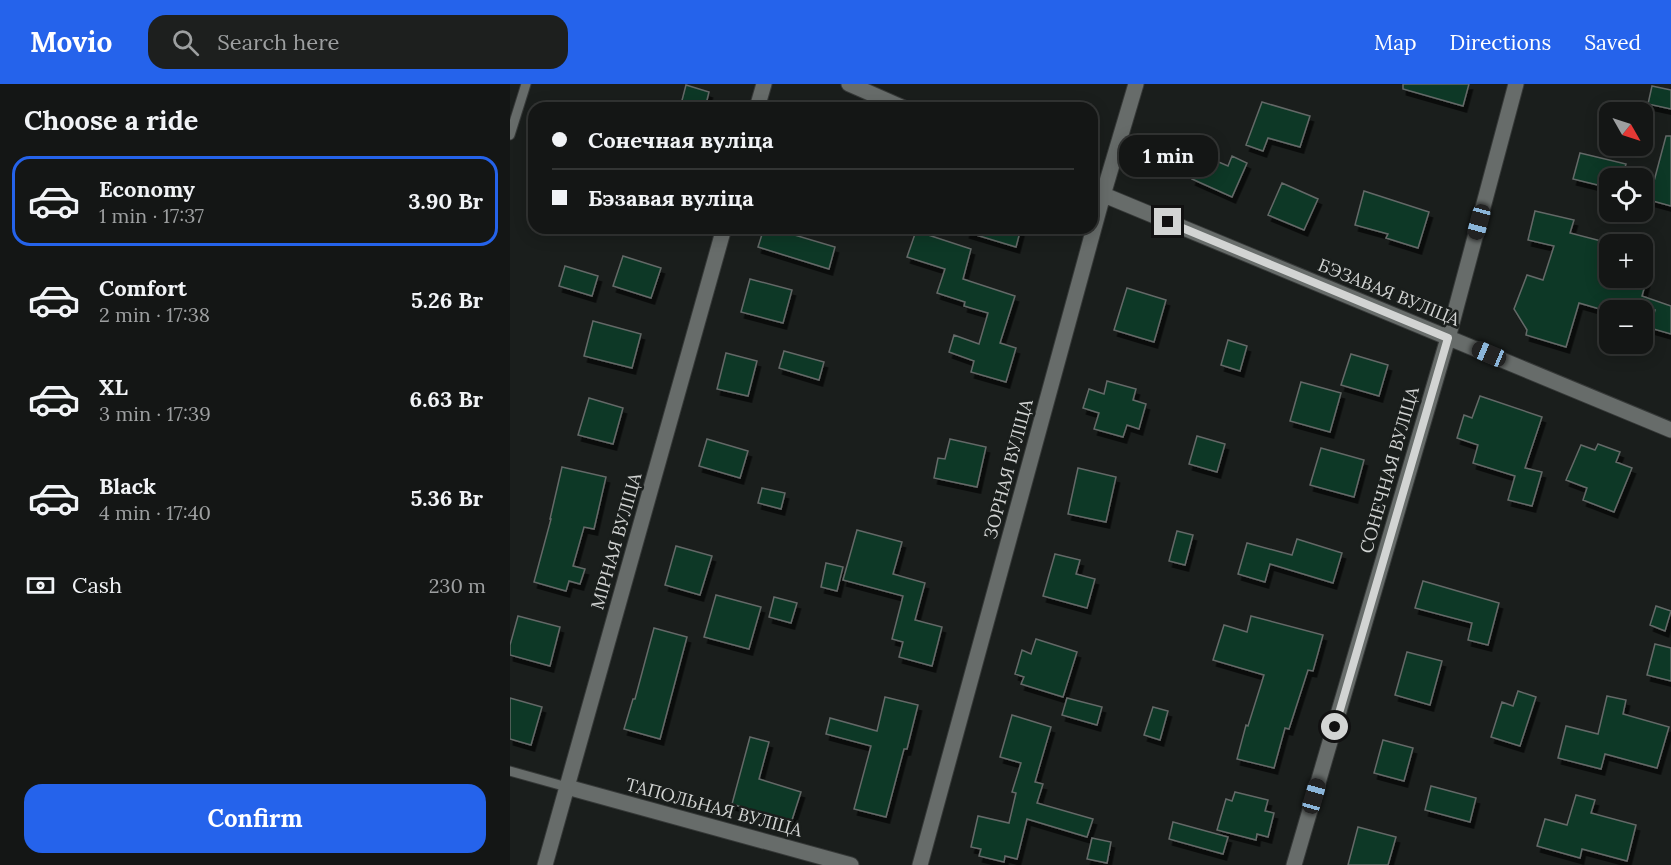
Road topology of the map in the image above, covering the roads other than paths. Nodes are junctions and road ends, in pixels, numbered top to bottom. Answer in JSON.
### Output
{"nodes":[{"id":1,"x":526,"y":84,"type":"edge"},
{"id":2,"x":764,"y":84,"type":"edge"},
{"id":3,"x":849,"y":84,"type":"edge"},
{"id":4,"x":1136,"y":84,"type":"edge"},
{"id":5,"x":1516,"y":84,"type":"edge"},
{"id":6,"x":759,"y":102,"type":"edge"},
{"id":7,"x":890,"y":102,"type":"edge"},
{"id":8,"x":510,"y":135,"type":"edge"},
{"id":9,"x":1098,"y":190,"type":"edge"},
{"id":10,"x":1098,"y":193,"type":"edge"},
{"id":11,"x":722,"y":234,"type":"edge"},
{"id":12,"x":1086,"y":234,"type":"edge"},
{"id":13,"x":1448,"y":338,"type":"junction"},
{"id":14,"x":1671,"y":430,"type":"edge"},
{"id":15,"x":510,"y":771,"type":"edge"},
{"id":16,"x":567,"y":787,"type":"junction"},
{"id":17,"x":545,"y":865,"type":"edge"},
{"id":18,"x":851,"y":865,"type":"edge"},
{"id":19,"x":920,"y":865,"type":"edge"},
{"id":20,"x":1294,"y":865,"type":"edge"}],
"edges":[{"from":1,"to":8,"type":"lane"},
{"from":2,"to":6,"type":"street"},
{"from":3,"to":7,"type":"street"},
{"from":4,"to":9,"type":"street","name":"ЗОРНАЯ ВУЛІЦА"},
{"from":5,"to":13,"type":"street","name":"СОНЕЧНАЯ ВУЛІЦА"},
{"from":10,"to":13,"type":"street","name":"БЭЗАВАЯ ВУЛІЦА"},
{"from":11,"to":16,"type":"street","name":"МІРНАЯ ВУЛІЦА"},
{"from":12,"to":19,"type":"street","name":"ЗОРНАЯ ВУЛІЦА"},
{"from":13,"to":14,"type":"street","name":"БЭЗАВАЯ ВУЛІЦА"},
{"from":13,"to":20,"type":"street","name":"СОНЕЧНАЯ ВУЛІЦА"},
{"from":15,"to":16,"type":"lane"},
{"from":16,"to":17,"type":"street","name":"МІРНАЯ ВУЛІЦА"},
{"from":16,"to":18,"type":"street","name":"ТАПОЛЬНАЯ ВУЛІЦА"}]}
